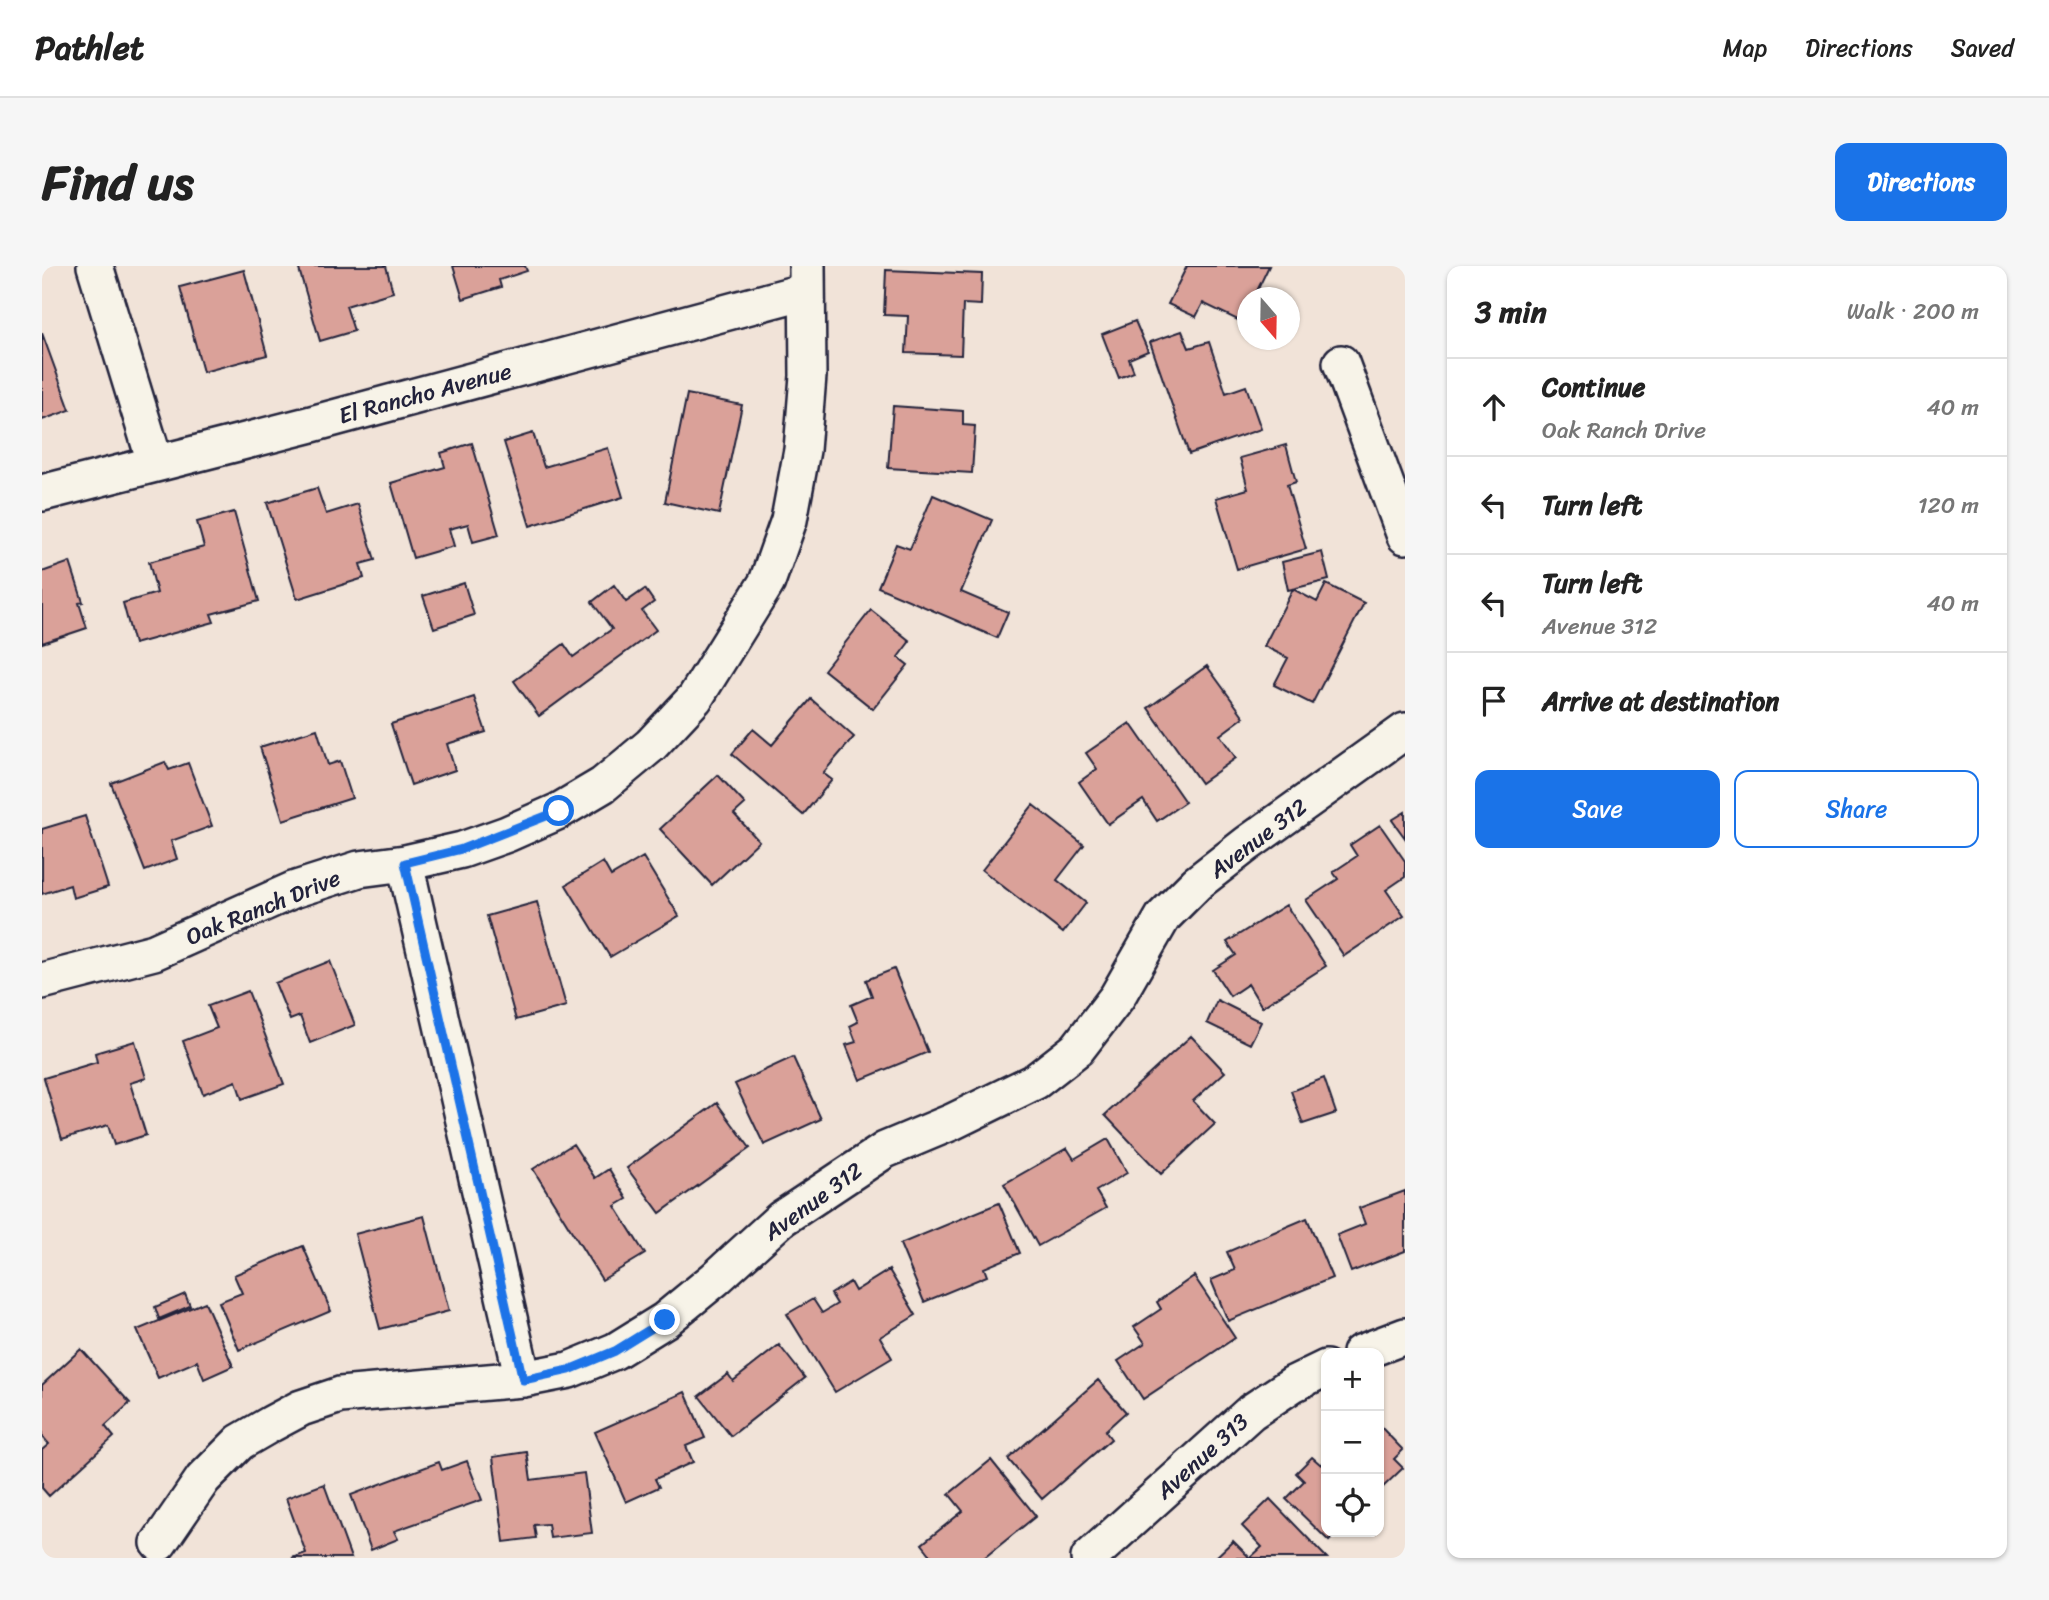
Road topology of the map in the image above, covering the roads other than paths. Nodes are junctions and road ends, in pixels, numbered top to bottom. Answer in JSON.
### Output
{"nodes":[{"id":1,"x":95,"y":266,"type":"edge"},
{"id":2,"x":807,"y":278,"type":"edge"},
{"id":3,"x":1340,"y":363,"type":"dead end"},
{"id":4,"x":155,"y":462,"type":"junction"},
{"id":5,"x":42,"y":493,"type":"edge"},
{"id":6,"x":1405,"y":536,"type":"edge"},
{"id":7,"x":1405,"y":730,"type":"edge"},
{"id":8,"x":405,"y":863,"type":"junction"},
{"id":9,"x":42,"y":981,"type":"edge"},
{"id":10,"x":1405,"y":1336,"type":"edge"},
{"id":11,"x":1373,"y":1348,"type":"edge"},
{"id":12,"x":1321,"y":1370,"type":"edge"},
{"id":13,"x":523,"y":1380,"type":"junction"},
{"id":14,"x":159,"y":1543,"type":"dead end"},
{"id":15,"x":1089,"y":1558,"type":"edge"}],
"edges":[{"from":1,"to":4,"type":"street"},
{"from":2,"to":4,"type":"street","name":"El Rancho Avenue"},
{"from":2,"to":8,"type":"street","name":"Oak Ranch Drive"},
{"from":3,"to":6,"type":"street"},
{"from":4,"to":5,"type":"street","name":"El Rancho Avenue"},
{"from":7,"to":13,"type":"street","name":"Avenue 312"},
{"from":8,"to":9,"type":"street","name":"Oak Ranch Drive"},
{"from":8,"to":13,"type":"street"},
{"from":10,"to":11,"type":"street"},
{"from":12,"to":15,"type":"street","name":"Avenue 313"},
{"from":13,"to":14,"type":"street","name":"Avenue 312"}]}
